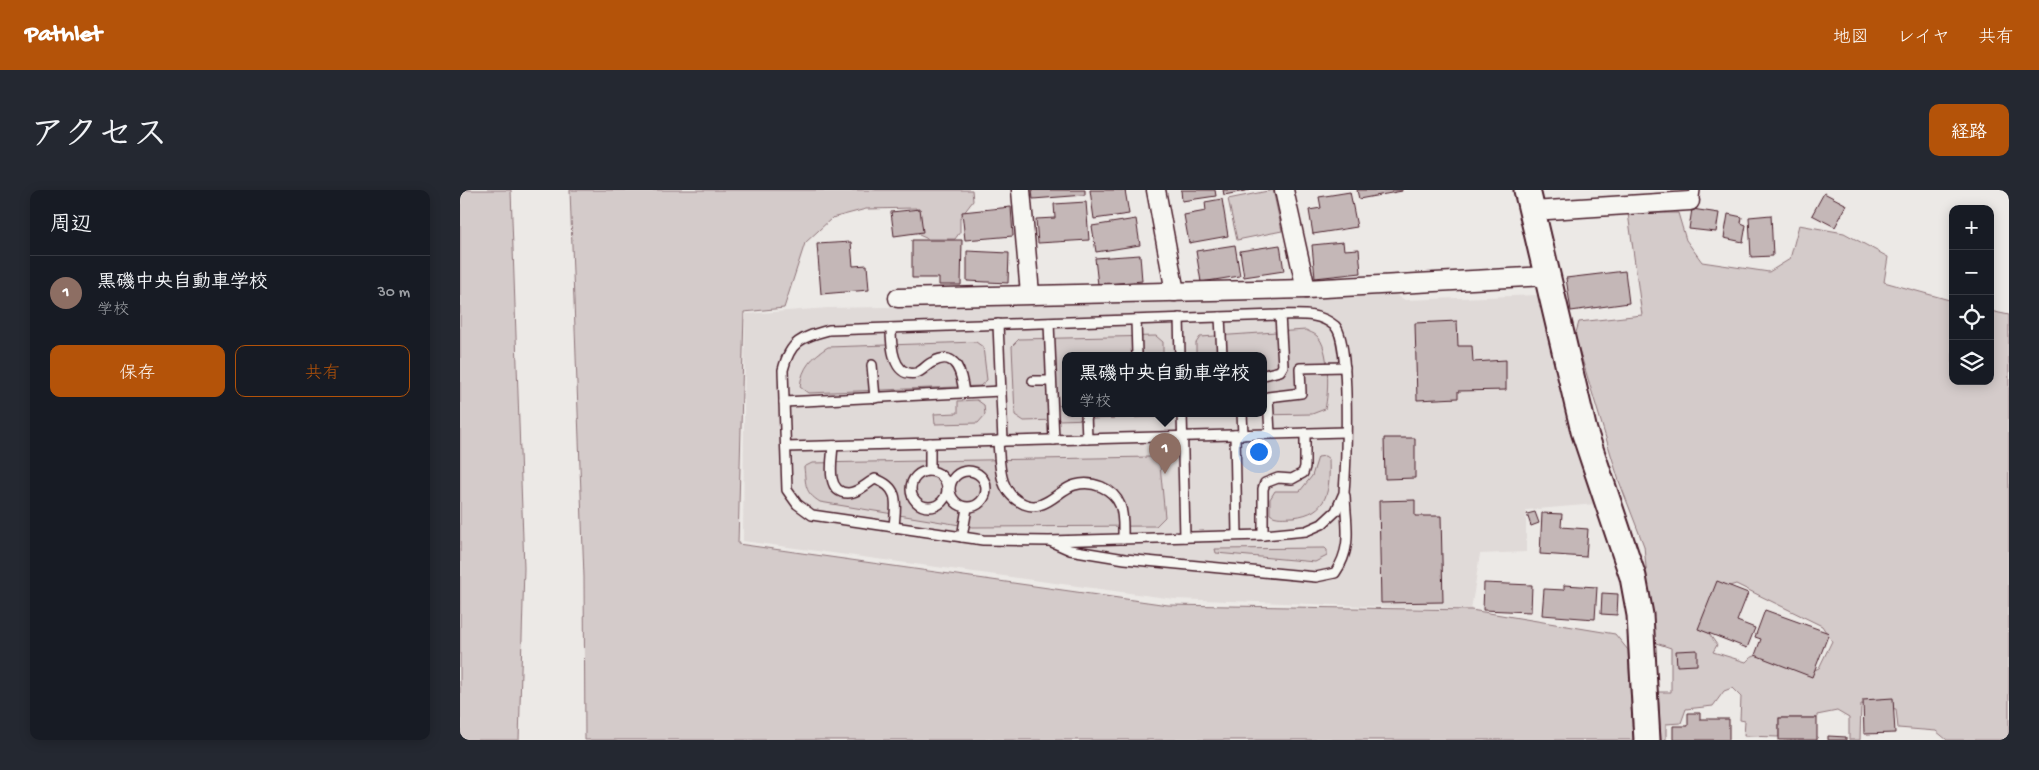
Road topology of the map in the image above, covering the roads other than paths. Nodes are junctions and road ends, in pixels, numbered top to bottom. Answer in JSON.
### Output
{"nodes":[{"id":1,"x":1021,"y":190,"type":"edge"},
{"id":2,"x":1156,"y":190,"type":"edge"},
{"id":3,"x":1284,"y":190,"type":"edge"},
{"id":4,"x":1693,"y":196,"type":"edge"},
{"id":5,"x":1530,"y":200,"type":"edge"},
{"id":6,"x":1547,"y":276,"type":"junction"},
{"id":7,"x":1306,"y":289,"type":"junction"},
{"id":8,"x":1175,"y":292,"type":"junction"},
{"id":9,"x":1030,"y":294,"type":"junction"},
{"id":10,"x":898,"y":298,"type":"dead end"},
{"id":11,"x":1280,"y":315,"type":"junction"},
{"id":12,"x":1220,"y":317,"type":"junction"},
{"id":13,"x":1179,"y":318,"type":"junction"},
{"id":14,"x":1136,"y":320,"type":"junction"},
{"id":15,"x":1049,"y":323,"type":"junction"},
{"id":16,"x":998,"y":324,"type":"junction"},
{"id":17,"x":891,"y":328,"type":"junction"},
{"id":18,"x":1137,"y":352,"type":"edge"},
{"id":19,"x":1180,"y":352,"type":"edge"},
{"id":20,"x":1222,"y":352,"type":"edge"},
{"id":21,"x":872,"y":365,"type":"dead end"},
{"id":22,"x":1345,"y":367,"type":"junction"},
{"id":23,"x":1267,"y":374,"type":"edge"},
{"id":24,"x":1033,"y":381,"type":"dead end"},
{"id":25,"x":1051,"y":381,"type":"junction"},
{"id":26,"x":1001,"y":391,"type":"junction"},
{"id":27,"x":964,"y":393,"type":"junction"},
{"id":28,"x":874,"y":398,"type":"junction"},
{"id":29,"x":784,"y":402,"type":"junction"},
{"id":30,"x":1086,"y":417,"type":"edge"},
{"id":31,"x":1182,"y":417,"type":"edge"},
{"id":32,"x":1241,"y":417,"type":"edge"},
{"id":33,"x":1345,"y":432,"type":"junction"},
{"id":34,"x":1305,"y":433,"type":"junction"},
{"id":35,"x":1270,"y":434,"type":"junction"},
{"id":36,"x":1239,"y":435,"type":"junction"},
{"id":37,"x":1182,"y":436,"type":"junction"},
{"id":38,"x":1087,"y":439,"type":"junction"},
{"id":39,"x":1054,"y":440,"type":"junction"},
{"id":40,"x":1001,"y":441,"type":"junction"},
{"id":41,"x":930,"y":443,"type":"junction"},
{"id":42,"x":833,"y":446,"type":"junction"},
{"id":43,"x":786,"y":447,"type":"junction"},
{"id":44,"x":930,"y":471,"type":"junction"},
{"id":45,"x":948,"y":486,"type":"junction"},
{"id":46,"x":1344,"y":493,"type":"junction"},
{"id":47,"x":967,"y":508,"type":"junction"},
{"id":48,"x":894,"y":528,"type":"junction"},
{"id":49,"x":1237,"y":535,"type":"junction"},
{"id":50,"x":1263,"y":535,"type":"junction"},
{"id":51,"x":962,"y":537,"type":"junction"},
{"id":52,"x":1184,"y":537,"type":"junction"},
{"id":53,"x":1123,"y":539,"type":"junction"},
{"id":54,"x":1049,"y":541,"type":"junction"},
{"id":55,"x":1647,"y":740,"type":"edge"}],
"edges":[{"from":1,"to":9,"type":"street"},
{"from":2,"to":8,"type":"street"},
{"from":3,"to":7,"type":"street"},
{"from":4,"to":5,"type":"street"},
{"from":5,"to":6,"type":"street"},
{"from":6,"to":7,"type":"street"},
{"from":6,"to":55,"type":"street"},
{"from":7,"to":8,"type":"street"},
{"from":8,"to":9,"type":"street"},
{"from":9,"to":10,"type":"street"},
{"from":11,"to":12,"type":"lane"},
{"from":11,"to":22,"type":"lane"},
{"from":11,"to":23,"type":"lane"},
{"from":12,"to":13,"type":"lane"},
{"from":12,"to":20,"type":"lane"},
{"from":13,"to":14,"type":"lane"},
{"from":13,"to":19,"type":"lane"},
{"from":14,"to":15,"type":"lane"},
{"from":14,"to":18,"type":"lane"},
{"from":15,"to":16,"type":"lane"},
{"from":15,"to":25,"type":"lane"},
{"from":16,"to":17,"type":"lane"},
{"from":16,"to":26,"type":"lane"},
{"from":17,"to":27,"type":"lane"},
{"from":17,"to":29,"type":"lane"},
{"from":21,"to":28,"type":"lane"},
{"from":22,"to":33,"type":"lane"},
{"from":22,"to":35,"type":"lane"},
{"from":24,"to":25,"type":"lane"},
{"from":25,"to":39,"type":"lane"},
{"from":26,"to":27,"type":"lane"},
{"from":26,"to":40,"type":"lane"},
{"from":27,"to":28,"type":"lane"},
{"from":28,"to":29,"type":"lane"},
{"from":29,"to":43,"type":"lane"},
{"from":30,"to":38,"type":"lane"},
{"from":31,"to":37,"type":"lane"},
{"from":32,"to":36,"type":"lane"},
{"from":33,"to":34,"type":"lane"},
{"from":33,"to":46,"type":"lane"},
{"from":34,"to":35,"type":"lane"},
{"from":34,"to":50,"type":"lane"},
{"from":35,"to":36,"type":"lane"},
{"from":36,"to":37,"type":"lane"},
{"from":36,"to":49,"type":"lane"},
{"from":37,"to":38,"type":"lane"},
{"from":37,"to":52,"type":"lane"},
{"from":38,"to":39,"type":"lane"},
{"from":39,"to":40,"type":"lane"},
{"from":40,"to":41,"type":"lane"},
{"from":40,"to":53,"type":"lane"},
{"from":41,"to":42,"type":"lane"},
{"from":41,"to":44,"type":"lane"},
{"from":42,"to":43,"type":"lane"},
{"from":42,"to":48,"type":"lane"},
{"from":43,"to":48,"type":"lane"},
{"from":44,"to":45,"type":"lane"},
{"from":44,"to":45,"type":"lane"},
{"from":45,"to":47,"type":"lane"},
{"from":45,"to":47,"type":"lane"},
{"from":46,"to":50,"type":"lane"},
{"from":46,"to":54,"type":"lane"},
{"from":47,"to":51,"type":"lane"},
{"from":48,"to":51,"type":"lane"},
{"from":49,"to":50,"type":"lane"},
{"from":49,"to":52,"type":"lane"},
{"from":51,"to":54,"type":"lane"},
{"from":52,"to":53,"type":"lane"},
{"from":53,"to":54,"type":"lane"}]}
